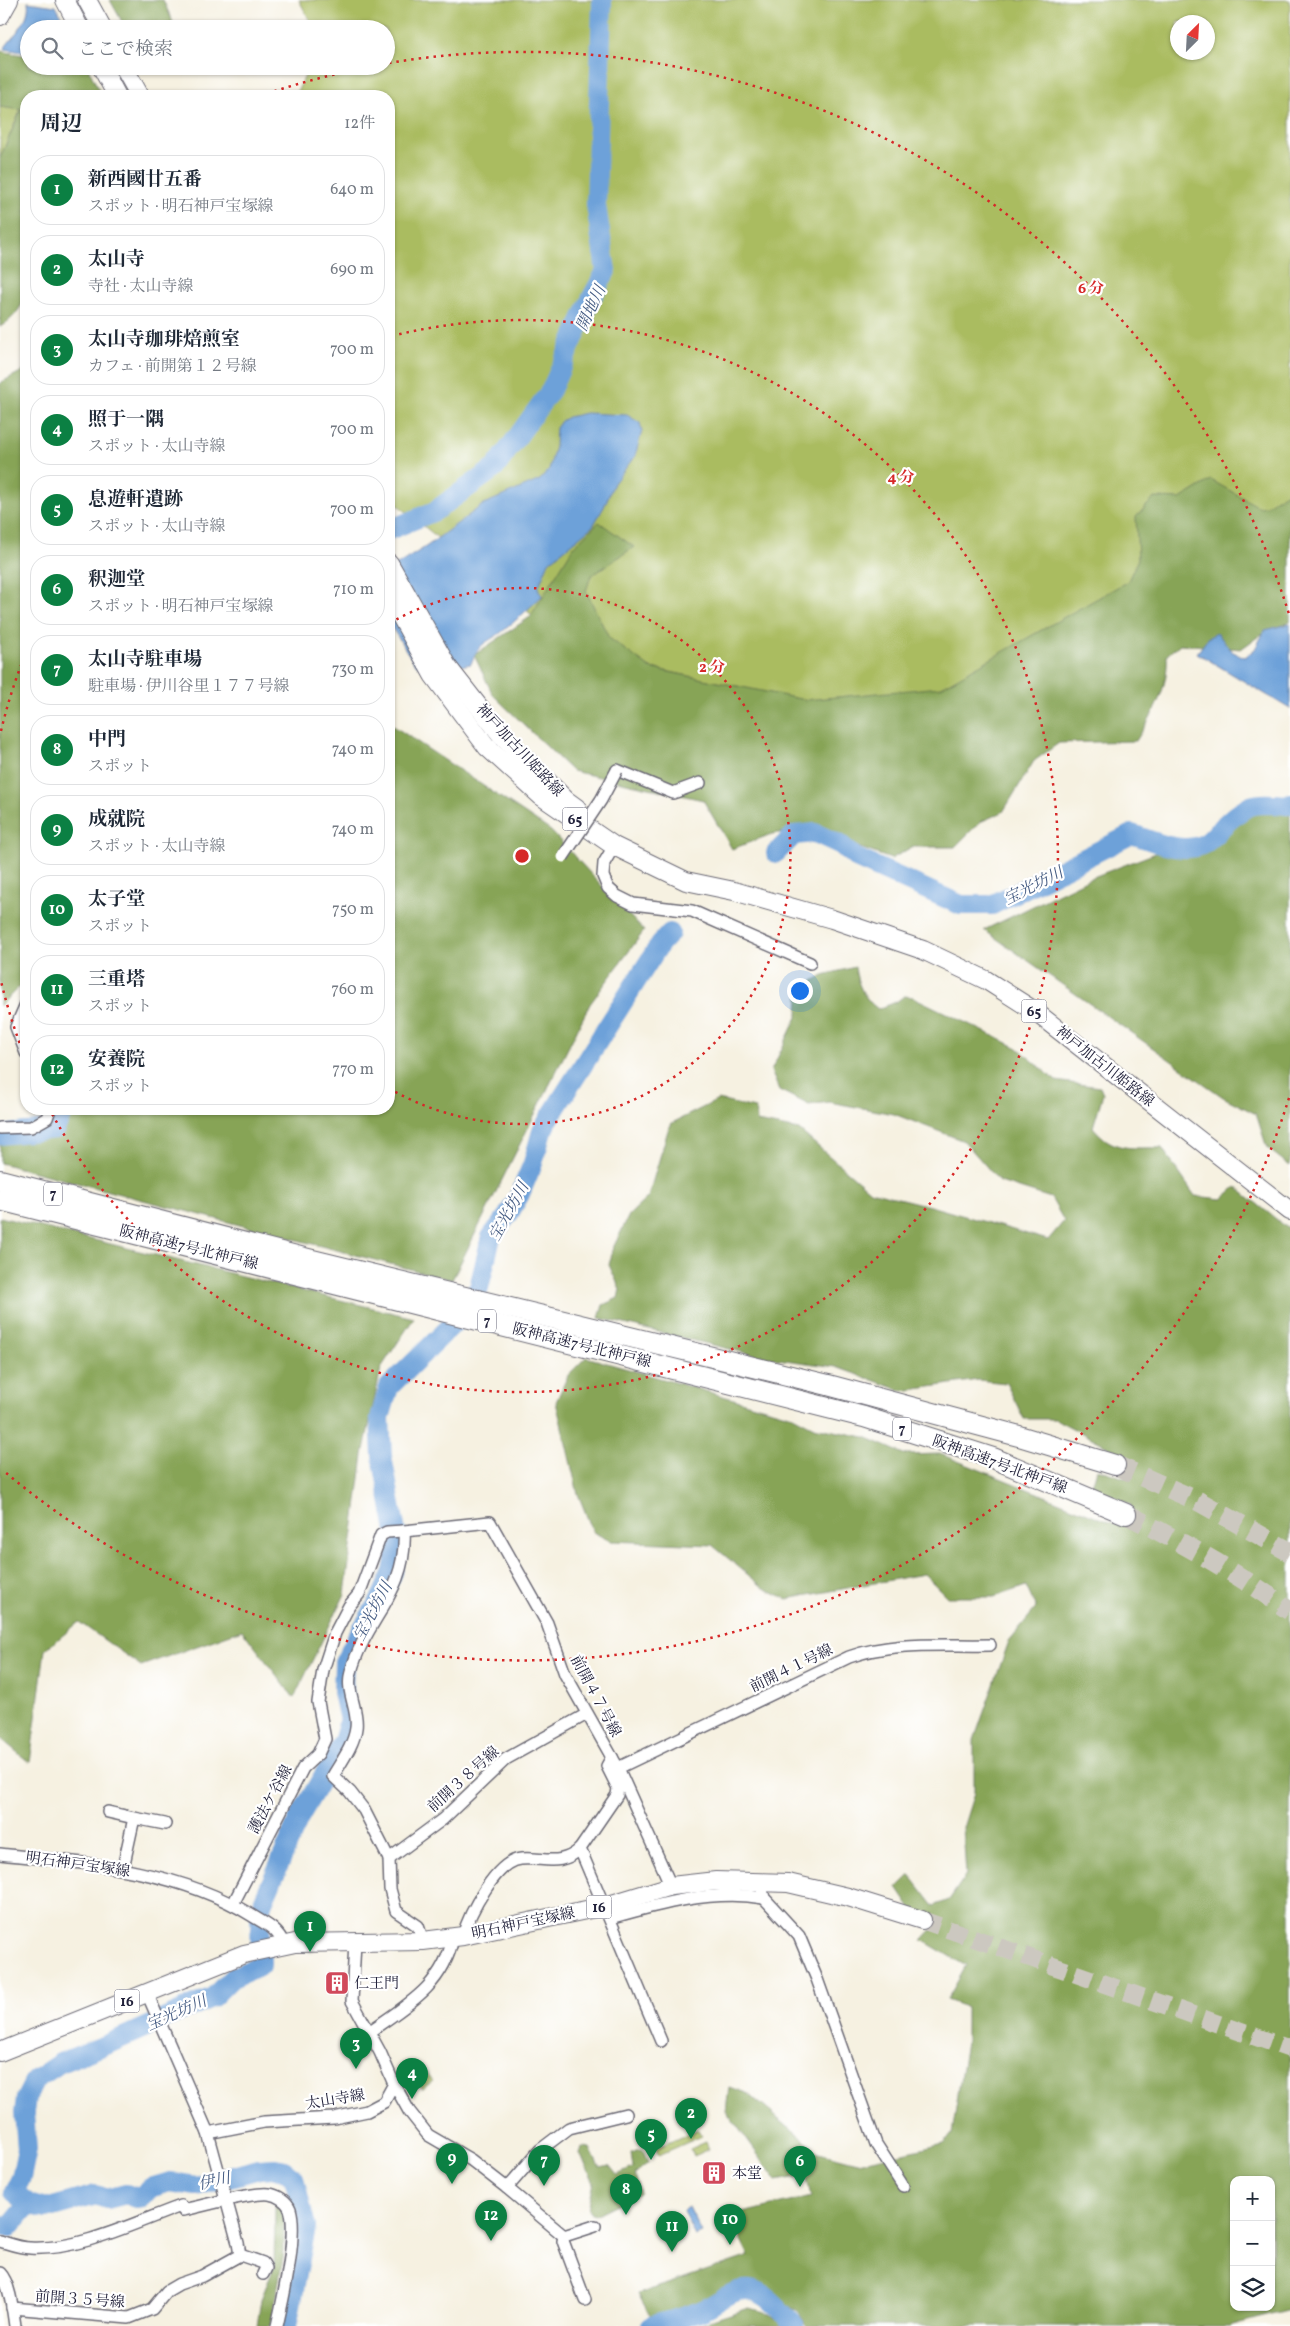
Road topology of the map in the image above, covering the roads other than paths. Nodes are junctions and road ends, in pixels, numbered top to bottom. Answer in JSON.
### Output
{"nodes":[{"id":1,"x":9,"y":0,"type":"edge"},
{"id":2,"x":65,"y":0,"type":"edge"},
{"id":3,"x":87,"y":0,"type":"edge"},
{"id":4,"x":0,"y":16,"type":"edge"},
{"id":5,"x":75,"y":20,"type":"edge"},
{"id":6,"x":98,"y":20,"type":"edge"},
{"id":7,"x":106,"y":75,"type":"edge"},
{"id":8,"x":128,"y":75,"type":"edge"},
{"id":9,"x":114,"y":90,"type":"edge"},
{"id":10,"x":137,"y":90,"type":"edge"},
{"id":11,"x":395,"y":574,"type":"edge"},
{"id":12,"x":395,"y":606,"type":"edge"},
{"id":13,"x":457,"y":693,"type":"junction"},
{"id":14,"x":700,"y":783,"type":"dead end"},
{"id":15,"x":614,"y":846,"type":"junction"},
{"id":16,"x":563,"y":857,"type":"dead end"},
{"id":17,"x":734,"y":891,"type":"junction"},
{"id":18,"x":810,"y":963,"type":"dead end"},
{"id":19,"x":20,"y":1018,"type":"edge"},
{"id":20,"x":20,"y":1037,"type":"edge"},
{"id":21,"x":48,"y":1115,"type":"edge"},
{"id":22,"x":0,"y":1128,"type":"edge"},
{"id":23,"x":0,"y":1180,"type":"edge"},
{"id":24,"x":0,"y":1200,"type":"edge"},
{"id":25,"x":1290,"y":1211,"type":"edge"},
{"id":26,"x":102,"y":1216,"type":"junction"},
{"id":27,"x":672,"y":1358,"type":"junction"},
{"id":28,"x":1115,"y":1466,"type":"tunnel mouth"},
{"id":29,"x":1126,"y":1514,"type":"tunnel mouth"},
{"id":30,"x":403,"y":1531,"type":"dead end"},
{"id":31,"x":990,"y":1645,"type":"dead end"},
{"id":32,"x":586,"y":1714,"type":"junction"},
{"id":33,"x":612,"y":1757,"type":"junction"},
{"id":34,"x":618,"y":1768,"type":"junction"},
{"id":35,"x":108,"y":1812,"type":"dead end"},
{"id":36,"x":134,"y":1818,"type":"junction"},
{"id":37,"x":165,"y":1824,"type":"dead end"},
{"id":38,"x":580,"y":1849,"type":"junction"},
{"id":39,"x":0,"y":1854,"type":"edge"},
{"id":40,"x":389,"y":1859,"type":"junction"},
{"id":41,"x":123,"y":1868,"type":"junction"},
{"id":42,"x":672,"y":1886,"type":"junction"},
{"id":43,"x":762,"y":1890,"type":"junction"},
{"id":44,"x":233,"y":1904,"type":"junction"},
{"id":45,"x":608,"y":1912,"type":"junction"},
{"id":46,"x":922,"y":1920,"type":"tunnel mouth"},
{"id":47,"x":458,"y":1937,"type":"junction"},
{"id":48,"x":423,"y":1941,"type":"junction"},
{"id":49,"x":355,"y":1942,"type":"junction"},
{"id":50,"x":270,"y":1948,"type":"junction"},
{"id":51,"x":149,"y":1998,"type":"junction"},
{"id":52,"x":370,"y":2032,"type":"junction"},
{"id":53,"x":661,"y":2041,"type":"dead end"},
{"id":54,"x":0,"y":2052,"type":"edge"},
{"id":55,"x":394,"y":2084,"type":"junction"},
{"id":56,"x":626,"y":2114,"type":"dead end"},
{"id":57,"x":208,"y":2133,"type":"junction"},
{"id":58,"x":903,"y":2186,"type":"dead end"},
{"id":59,"x":507,"y":2188,"type":"junction"},
{"id":60,"x":227,"y":2200,"type":"junction"},
{"id":61,"x":595,"y":2226,"type":"dead end"},
{"id":62,"x":564,"y":2236,"type":"junction"},
{"id":63,"x":0,"y":2241,"type":"edge"},
{"id":64,"x":240,"y":2255,"type":"junction"},
{"id":65,"x":0,"y":2273,"type":"edge"},
{"id":66,"x":264,"y":2274,"type":"dead end"},
{"id":67,"x":585,"y":2300,"type":"dead end"},
{"id":68,"x":12,"y":2308,"type":"junction"},
{"id":69,"x":16,"y":2326,"type":"edge"},
{"id":70,"x":277,"y":2326,"type":"edge"}],
"edges":[{"from":1,"to":4,"type":"main road"},
{"from":2,"to":5,"type":"main road"},
{"from":3,"to":6,"type":"main road"},
{"from":7,"to":9,"type":"main road"},
{"from":8,"to":10,"type":"main road"},
{"from":11,"to":13,"type":"main road","name":"神戸加古川姫路線","number":"65"},
{"from":12,"to":13,"type":"main road","name":"神戸加古川姫路線","number":"65"},
{"from":13,"to":15,"type":"main road","name":"神戸加古川姫路線","number":"65"},
{"from":13,"to":17,"type":"main road","name":"神戸加古川姫路線","number":"65"},
{"from":14,"to":16,"type":"street","bridge":true},
{"from":15,"to":17,"type":"main road","name":"神戸加古川姫路線","number":"65"},
{"from":15,"to":18,"type":"street"},
{"from":17,"to":25,"type":"main road","name":"神戸加古川姫路線","number":"65"},
{"from":19,"to":20,"type":"street"},
{"from":21,"to":22,"type":"street"},
{"from":23,"to":26,"type":"highway","name":"阪神高速7号北神戸線","number":"7"},
{"from":24,"to":26,"type":"highway","name":"阪神高速7号北神戸線","number":"7"},
{"from":26,"to":27,"type":"highway","name":"阪神高速7号北神戸線","number":"7"},
{"from":27,"to":28,"type":"highway","name":"阪神高速7号北神戸線","number":"7"},
{"from":27,"to":29,"type":"highway","name":"阪神高速7号北神戸線","number":"7"},
{"from":30,"to":44,"type":"street","name":"護法ケ谷線"},
{"from":31,"to":34,"type":"street","name":"前開４１号線"},
{"from":32,"to":33,"type":"street","name":"前開４７号線"},
{"from":32,"to":40,"type":"street","name":"前開３８号線"},
{"from":32,"to":40,"type":"street","name":"前開４７号線"},
{"from":33,"to":34,"type":"street","name":"前開４７号線"},
{"from":33,"to":38,"type":"street"},
{"from":34,"to":42,"type":"street","name":"前開４７号線"},
{"from":35,"to":36,"type":"street"},
{"from":36,"to":37,"type":"street"},
{"from":36,"to":41,"type":"street"},
{"from":38,"to":45,"type":"street"},
{"from":38,"to":47,"type":"street"},
{"from":39,"to":41,"type":"street","name":"明石神戸宝塚線"},
{"from":40,"to":48,"type":"street"},
{"from":41,"to":44,"type":"street","name":"明石神戸宝塚線"},
{"from":42,"to":43,"type":"main road","name":"明石神戸宝塚線","number":"16"},
{"from":42,"to":45,"type":"main road","name":"明石神戸宝塚線","number":"16"},
{"from":43,"to":45,"type":"street"},
{"from":43,"to":46,"type":"main road","name":"明石神戸宝塚線","number":"16"},
{"from":43,"to":58,"type":"street"},
{"from":44,"to":50,"type":"street","name":"明石神戸宝塚線"},
{"from":45,"to":47,"type":"main road","name":"明石神戸宝塚線","number":"16"},
{"from":45,"to":53,"type":"street"},
{"from":47,"to":48,"type":"main road","name":"明石神戸宝塚線","number":"16"},
{"from":47,"to":52,"type":"street"},
{"from":48,"to":49,"type":"main road","name":"明石神戸宝塚線","number":"16"},
{"from":49,"to":50,"type":"main road","name":"明石神戸宝塚線","number":"16"},
{"from":49,"to":52,"type":"street"},
{"from":50,"to":51,"type":"main road","name":"明石神戸宝塚線","number":"16"},
{"from":51,"to":54,"type":"main road","name":"明石神戸宝塚線","number":"16"},
{"from":51,"to":57,"type":"street"},
{"from":52,"to":55,"type":"street"},
{"from":55,"to":57,"type":"street","name":"太山寺線"},
{"from":55,"to":59,"type":"street"},
{"from":56,"to":59,"type":"street"},
{"from":57,"to":60,"type":"street"},
{"from":59,"to":62,"type":"street"},
{"from":60,"to":63,"type":"street"},
{"from":60,"to":64,"type":"street"},
{"from":60,"to":70,"type":"street"},
{"from":61,"to":62,"type":"street"},
{"from":62,"to":67,"type":"street"},
{"from":64,"to":66,"type":"street"},
{"from":64,"to":68,"type":"street","name":"前開３５号線"},
{"from":65,"to":68,"type":"street"},
{"from":68,"to":69,"type":"street"}]}
